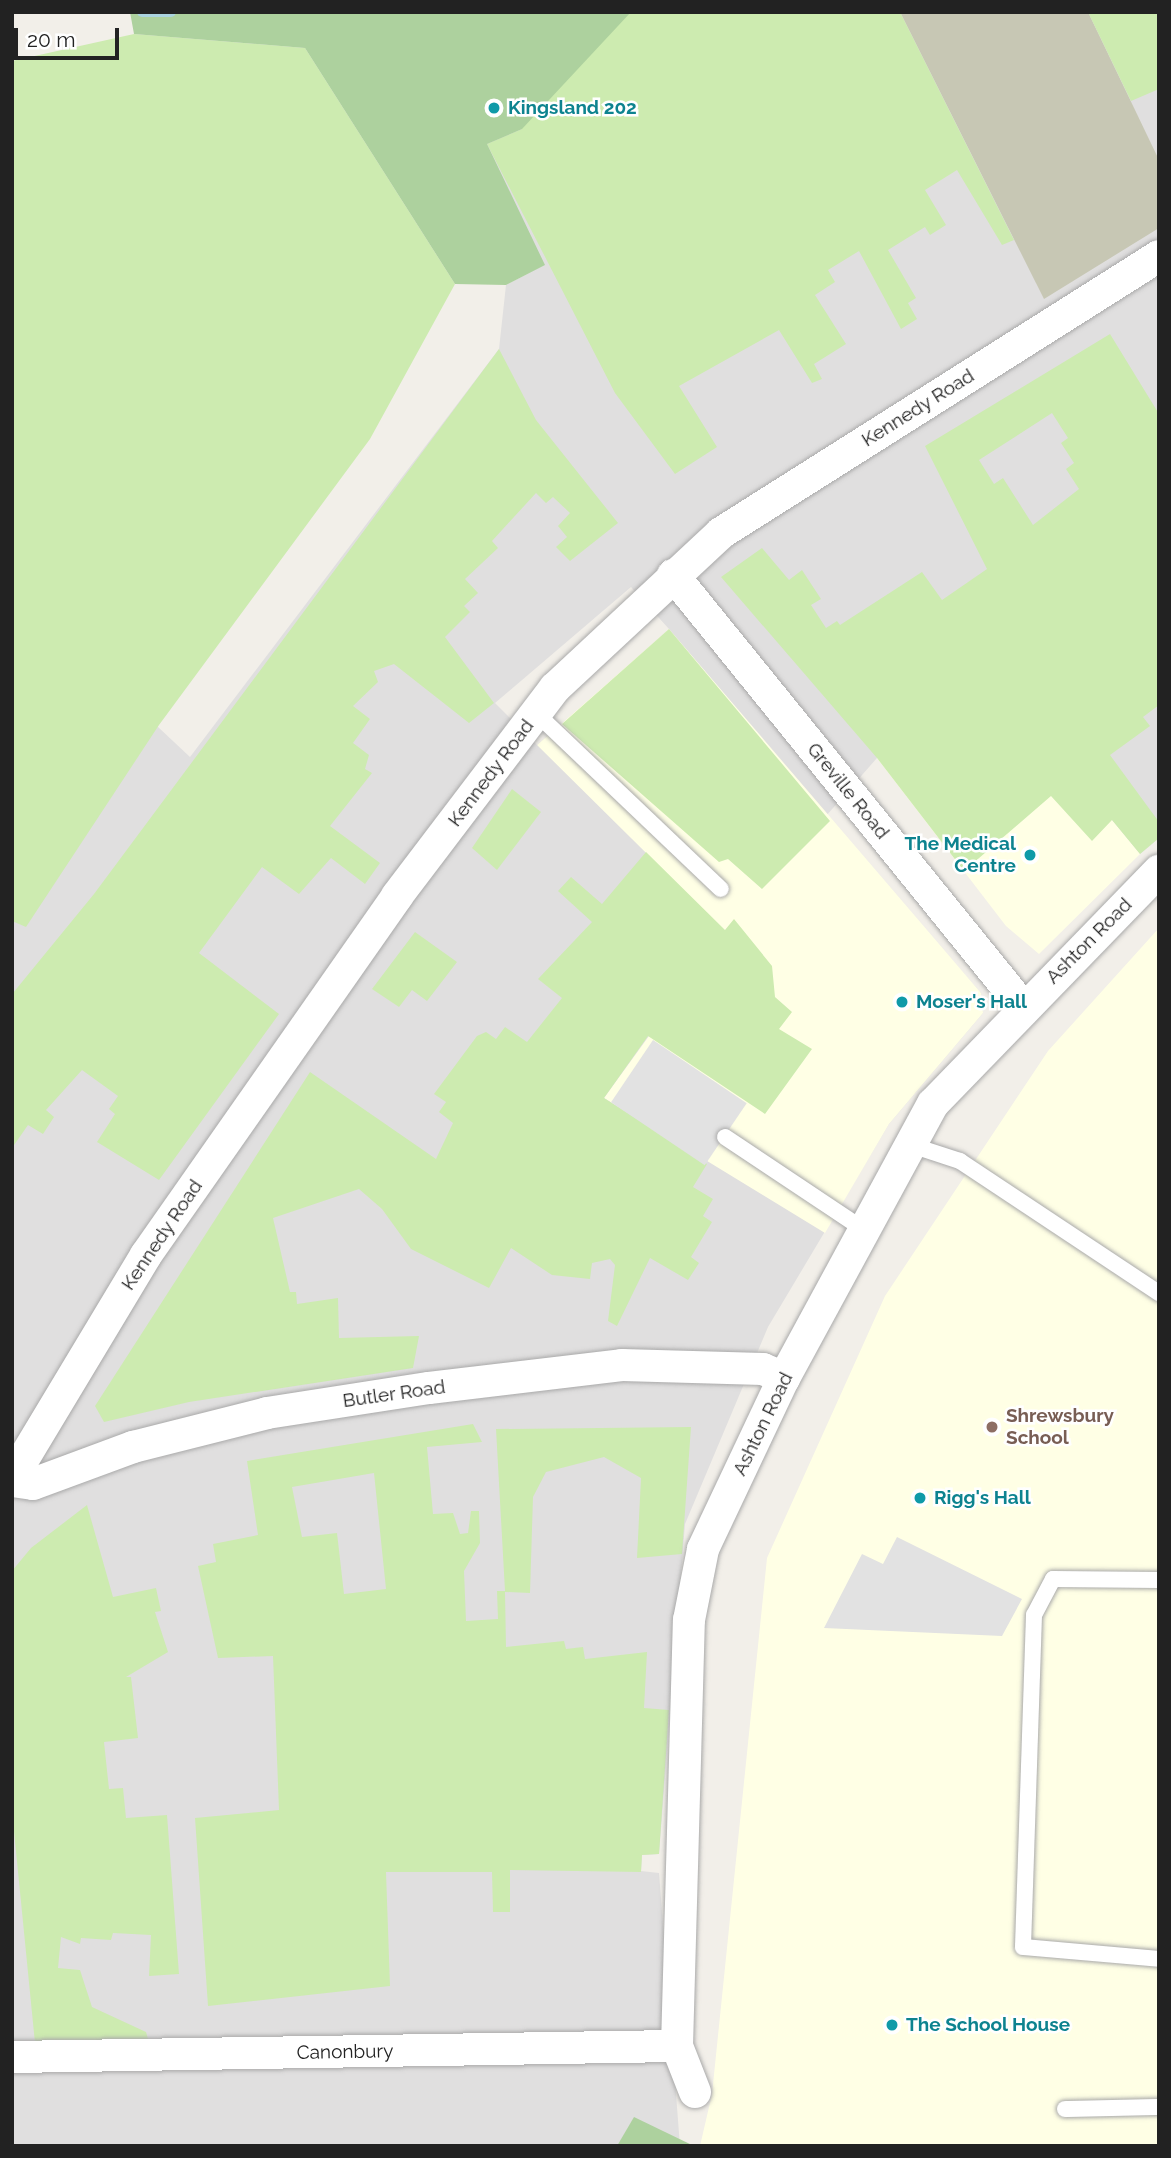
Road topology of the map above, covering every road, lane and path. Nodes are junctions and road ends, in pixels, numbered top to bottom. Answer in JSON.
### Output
{"nodes":[{"id":1,"x":1159,"y":256,"type":"edge"},
{"id":2,"x":673,"y":575,"type":"junction"},
{"id":3,"x":536,"y":713,"type":"junction"},
{"id":4,"x":1159,"y":872,"type":"edge"},
{"id":5,"x":721,"y":889,"type":"dead end"},
{"id":6,"x":1023,"y":1007,"type":"junction"},
{"id":7,"x":724,"y":1137,"type":"dead end"},
{"id":8,"x":908,"y":1144,"type":"junction"},
{"id":9,"x":863,"y":1229,"type":"junction"},
{"id":10,"x":1159,"y":1293,"type":"edge"},
{"id":11,"x":784,"y":1378,"type":"junction"},
{"id":12,"x":12,"y":1479,"type":"edge"},
{"id":13,"x":1159,"y":1580,"type":"edge"},
{"id":14,"x":1159,"y":1959,"type":"edge"},
{"id":15,"x":677,"y":2046,"type":"junction"},
{"id":16,"x":21,"y":2057,"type":"edge"},
{"id":17,"x":695,"y":2092,"type":"dead end"},
{"id":18,"x":1159,"y":2107,"type":"edge"},
{"id":19,"x":1065,"y":2109,"type":"dead end"}],
"edges":[{"from":1,"to":2,"type":"street","name":"Kennedy Road"},
{"from":2,"to":3,"type":"street","name":"Kennedy Road"},
{"from":2,"to":6,"type":"street","name":"Greville Road"},
{"from":3,"to":5,"type":"lane"},
{"from":3,"to":12,"type":"street","name":"Kennedy Road"},
{"from":4,"to":6,"type":"street","name":"Ashton Road"},
{"from":6,"to":8,"type":"street","name":"Ashton Road"},
{"from":7,"to":9,"type":"lane"},
{"from":8,"to":9,"type":"street","name":"Ashton Road"},
{"from":8,"to":10,"type":"lane"},
{"from":9,"to":11,"type":"street","name":"Ashton Road"},
{"from":11,"to":12,"type":"street","name":"Butler Road"},
{"from":11,"to":15,"type":"street","name":"Ashton Road"},
{"from":13,"to":14,"type":"lane"},
{"from":15,"to":16,"type":"street","name":"Canonbury"},
{"from":15,"to":17,"type":"street","name":"Ashton Road"},
{"from":18,"to":19,"type":"lane"}]}
